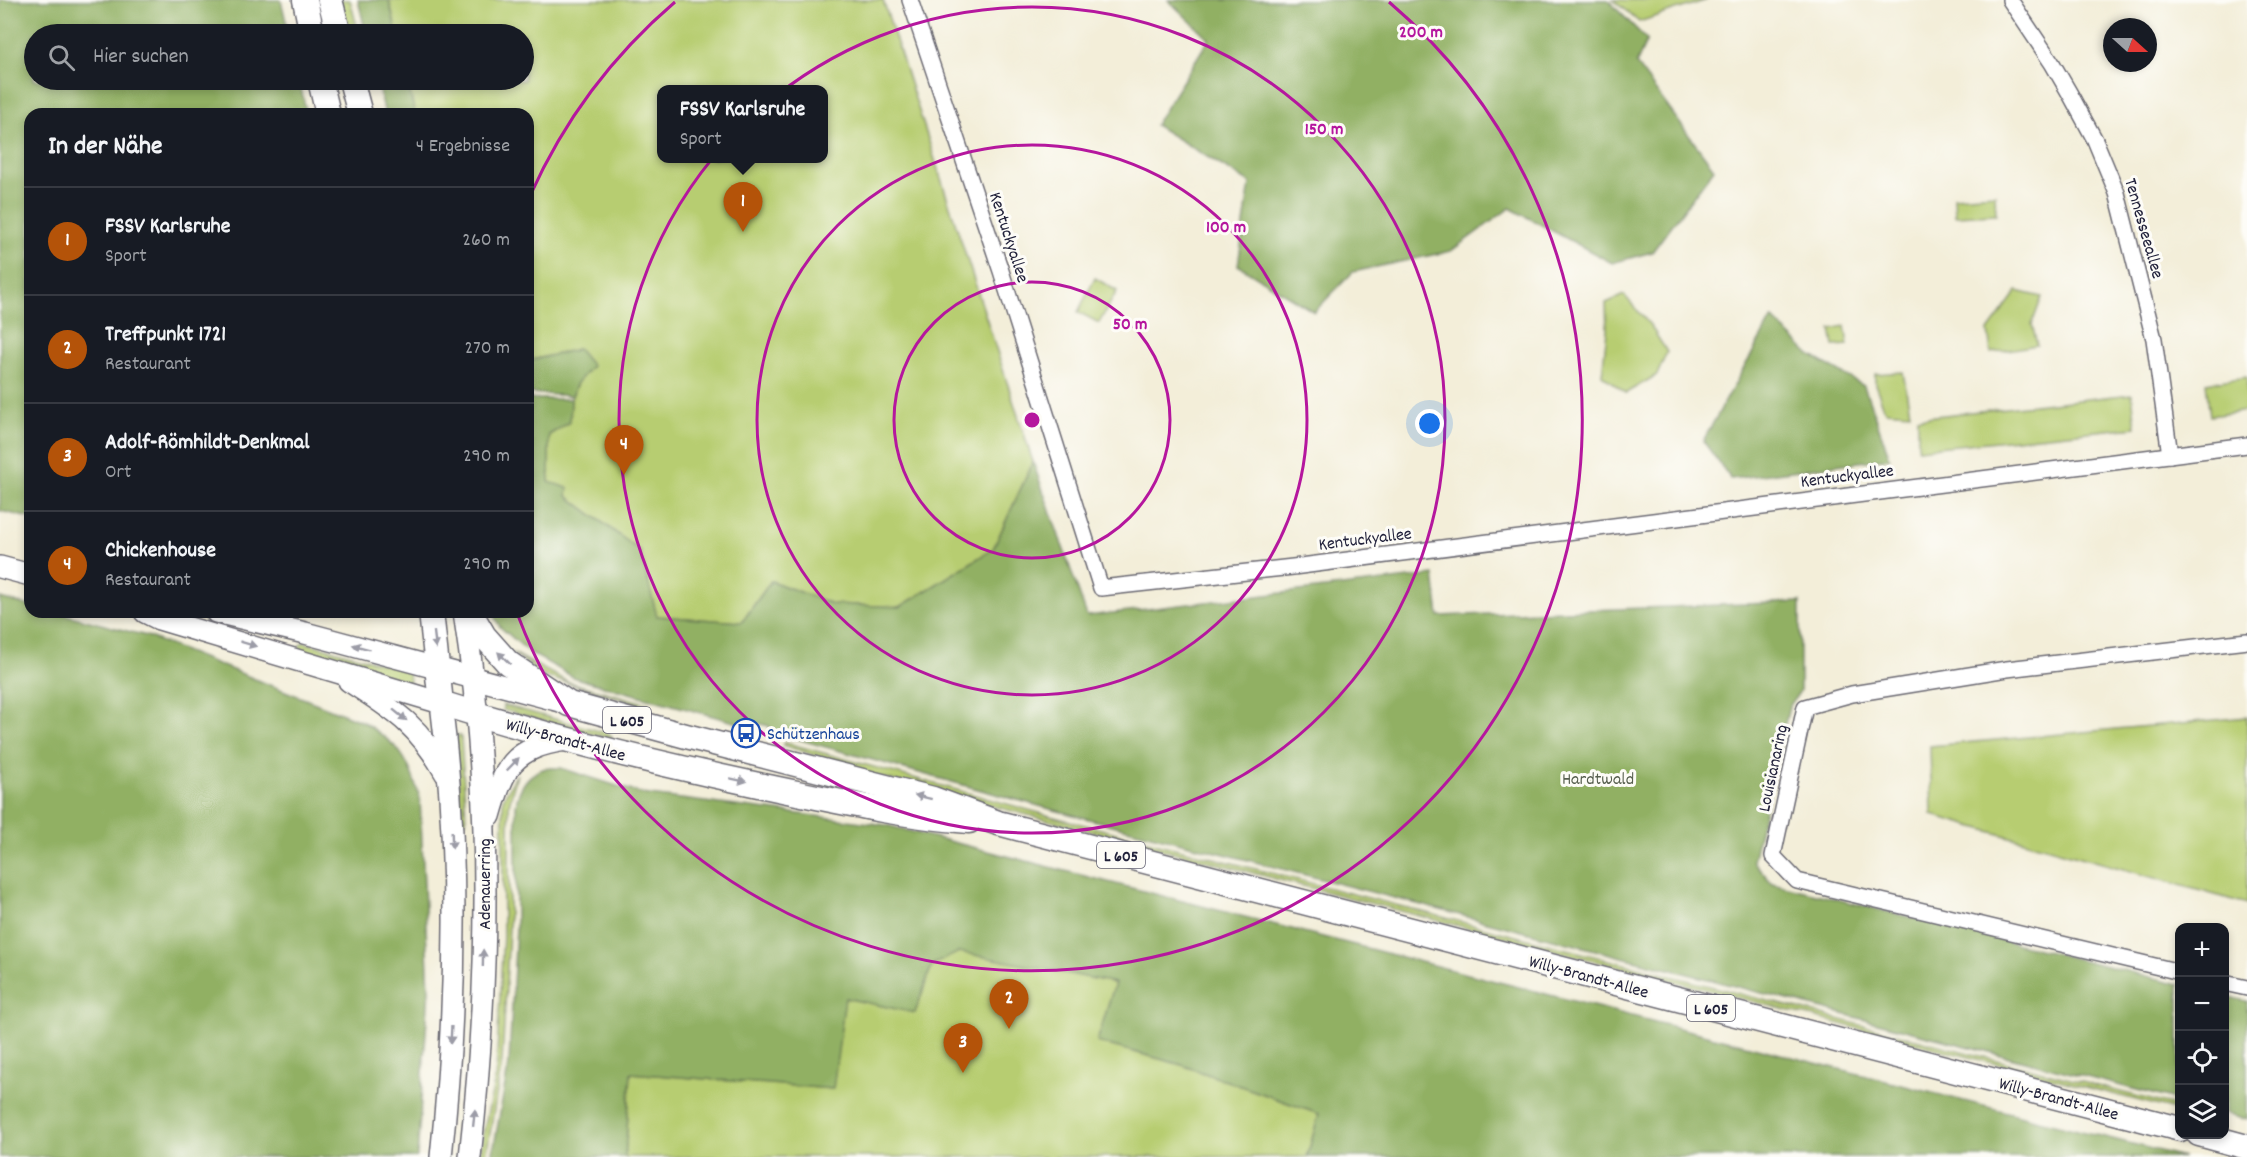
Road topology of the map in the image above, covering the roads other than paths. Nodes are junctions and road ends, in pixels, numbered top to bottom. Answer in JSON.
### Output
{"nodes":[{"id":1,"x":305,"y":0,"type":"edge"},
{"id":2,"x":330,"y":0,"type":"edge"},
{"id":3,"x":910,"y":0,"type":"edge"},
{"id":4,"x":2010,"y":0,"type":"edge"},
{"id":5,"x":310,"y":24,"type":"edge"},
{"id":6,"x":336,"y":24,"type":"edge"},
{"id":7,"x":322,"y":90,"type":"edge"},
{"id":8,"x":354,"y":90,"type":"edge"},
{"id":9,"x":327,"y":108,"type":"edge"},
{"id":10,"x":358,"y":108,"type":"edge"},
{"id":11,"x":2247,"y":445,"type":"edge"},
{"id":12,"x":2170,"y":455,"type":"junction"},
{"id":13,"x":0,"y":567,"type":"edge"},
{"id":14,"x":24,"y":573,"type":"edge"},
{"id":15,"x":157,"y":618,"type":"edge"},
{"id":16,"x":240,"y":618,"type":"edge"},
{"id":17,"x":431,"y":618,"type":"edge"},
{"id":18,"x":465,"y":618,"type":"edge"},
{"id":19,"x":474,"y":618,"type":"edge"},
{"id":20,"x":2247,"y":641,"type":"edge"},
{"id":21,"x":438,"y":668,"type":"junction"},
{"id":22,"x":334,"y":670,"type":"junction"},
{"id":23,"x":473,"y":677,"type":"junction"},
{"id":24,"x":441,"y":703,"type":"junction"},
{"id":25,"x":569,"y":704,"type":"junction"},
{"id":26,"x":477,"y":714,"type":"junction"},
{"id":27,"x":566,"y":740,"type":"junction"},
{"id":28,"x":450,"y":782,"type":"junction"},
{"id":29,"x":998,"y":823,"type":"junction"},
{"id":30,"x":484,"y":837,"type":"junction"},
{"id":31,"x":2175,"y":971,"type":"edge"},
{"id":32,"x":2229,"y":984,"type":"edge"},
{"id":33,"x":2247,"y":988,"type":"edge"},
{"id":34,"x":2175,"y":1129,"type":"edge"},
{"id":35,"x":2217,"y":1139,"type":"edge"},
{"id":36,"x":2247,"y":1147,"type":"edge"},
{"id":37,"x":441,"y":1157,"type":"edge"},
{"id":38,"x":470,"y":1157,"type":"edge"}],
"edges":[{"from":1,"to":5,"type":"main road"},
{"from":2,"to":6,"type":"main road"},
{"from":3,"to":12,"type":"street","name":"Kentuckyallee"},
{"from":4,"to":12,"type":"street","name":"Tennesseeallee"},
{"from":7,"to":9,"type":"main road"},
{"from":8,"to":10,"type":"main road"},
{"from":11,"to":12,"type":"street","name":"Kentuckyallee"},
{"from":13,"to":14,"type":"main road"},
{"from":15,"to":22,"type":"main road","name":"Willy-Brandt-Allee","one_way":true},
{"from":21,"to":16,"type":"main road","name":"Willy-Brandt-Allee","one_way":true},
{"from":17,"to":21,"type":"main road","name":"Adenauerring","one_way":true},
{"from":18,"to":23,"type":"main road","name":"Adenauerring"},
{"from":25,"to":19,"type":"main road","one_way":true},
{"from":20,"to":31,"type":"street","name":"Louisianaring"},
{"from":21,"to":23,"type":"main road","name":"Willy-Brandt-Allee"},
{"from":21,"to":24,"type":"main road","name":"Adenauerring"},
{"from":22,"to":24,"type":"main road","name":"Willy-Brandt-Allee"},
{"from":22,"to":28,"type":"main road","one_way":true},
{"from":23,"to":25,"type":"main road","name":"Willy-Brandt-Allee","number":"L 605"},
{"from":23,"to":26,"type":"main road","name":"Adenauerring"},
{"from":24,"to":26,"type":"main road","name":"Willy-Brandt-Allee","number":"L 605"},
{"from":24,"to":28,"type":"main road","name":"Adenauerring"},
{"from":29,"to":25,"type":"main road","name":"Willy-Brandt-Allee","number":"L 605","one_way":true},
{"from":26,"to":27,"type":"main road","name":"Willy-Brandt-Allee","number":"L 605"},
{"from":26,"to":30,"type":"main road","name":"Adenauerring"},
{"from":27,"to":29,"type":"main road","name":"Willy-Brandt-Allee","number":"L 605","one_way":true},
{"from":30,"to":27,"type":"main road","one_way":true},
{"from":28,"to":37,"type":"main road","name":"Adenauerring","one_way":true},
{"from":29,"to":34,"type":"main road","name":"Willy-Brandt-Allee","number":"L 605"},
{"from":38,"to":30,"type":"main road","name":"Adenauerring","one_way":true},
{"from":32,"to":33,"type":"street"},
{"from":35,"to":36,"type":"main road"}]}
